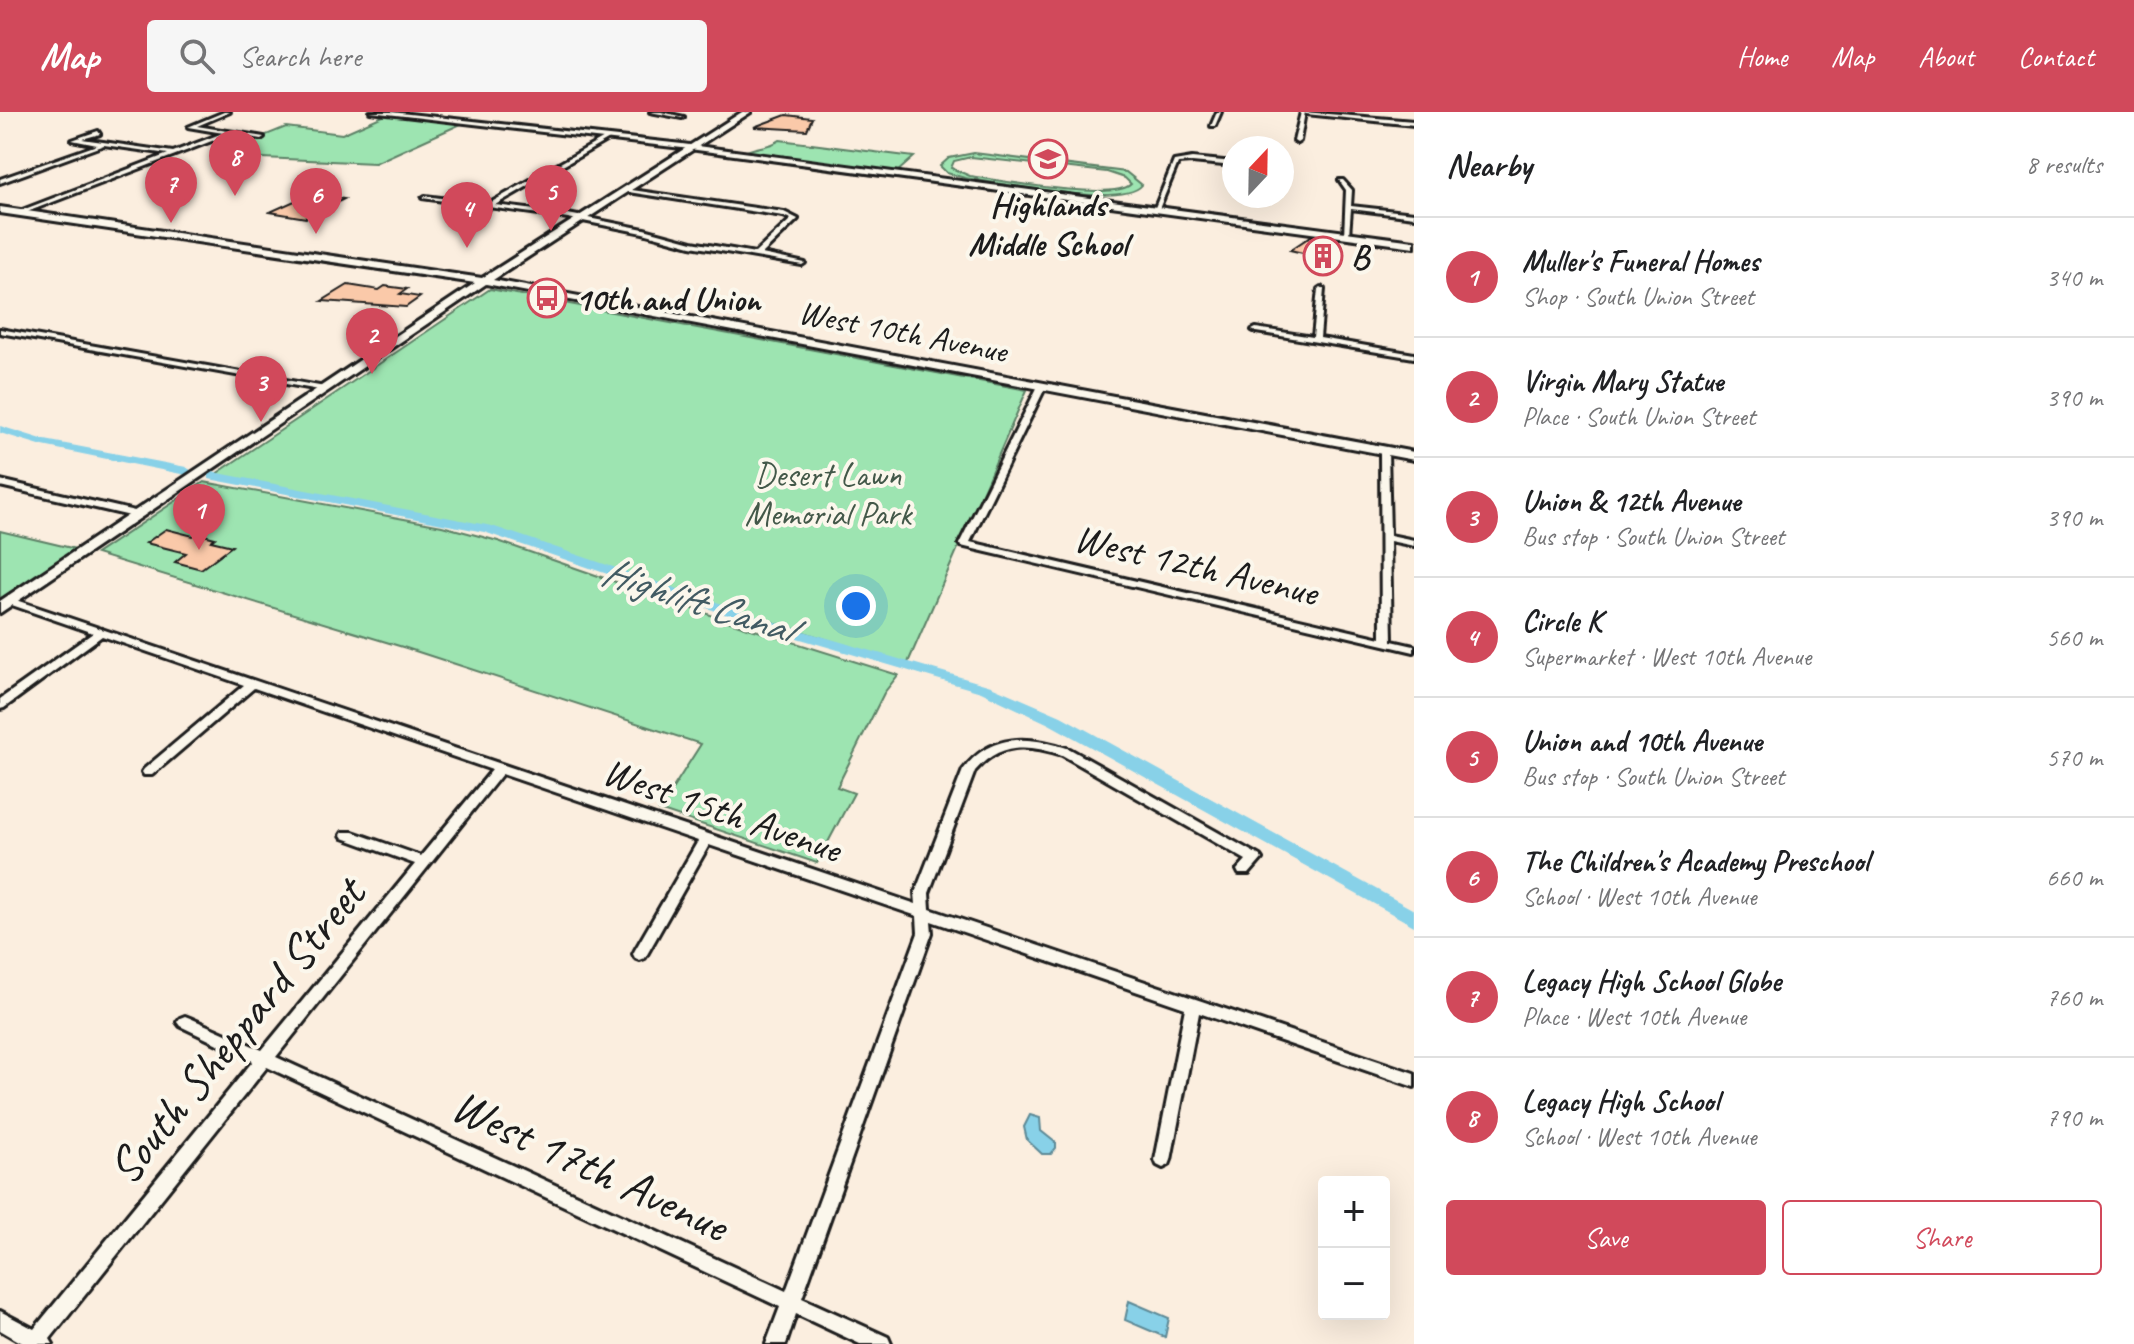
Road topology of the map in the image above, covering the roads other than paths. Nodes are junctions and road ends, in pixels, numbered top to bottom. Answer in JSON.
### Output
{"nodes":[{"id":1,"x":228,"y":112,"type":"edge"},
{"id":2,"x":373,"y":112,"type":"edge"},
{"id":3,"x":652,"y":112,"type":"edge"},
{"id":4,"x":747,"y":112,"type":"edge"},
{"id":5,"x":877,"y":112,"type":"edge"},
{"id":6,"x":895,"y":112,"type":"edge"},
{"id":7,"x":1219,"y":112,"type":"edge"},
{"id":8,"x":1304,"y":112,"type":"edge"},
{"id":9,"x":1340,"y":114,"type":"edge"},
{"id":10,"x":682,"y":117,"type":"dead end"},
{"id":11,"x":1414,"y":123,"type":"edge"},
{"id":12,"x":1213,"y":125,"type":"dead end"},
{"id":13,"x":98,"y":133,"type":"dead end"},
{"id":14,"x":228,"y":133,"type":"junction"},
{"id":15,"x":261,"y":137,"type":"dead end"},
{"id":16,"x":608,"y":138,"type":"junction"},
{"id":17,"x":1297,"y":141,"type":"dead end"},
{"id":18,"x":103,"y":144,"type":"junction"},
{"id":19,"x":692,"y":148,"type":"junction"},
{"id":20,"x":174,"y":153,"type":"junction"},
{"id":21,"x":1222,"y":163,"type":"edge"},
{"id":22,"x":0,"y":181,"type":"edge"},
{"id":23,"x":1341,"y":181,"type":"dead end"},
{"id":24,"x":625,"y":191,"type":"junction"},
{"id":25,"x":425,"y":198,"type":"dead end"},
{"id":26,"x":489,"y":206,"type":"junction"},
{"id":27,"x":1348,"y":207,"type":"junction"},
{"id":28,"x":1156,"y":209,"type":"junction"},
{"id":29,"x":0,"y":210,"type":"edge"},
{"id":30,"x":19,"y":213,"type":"junction"},
{"id":31,"x":1414,"y":215,"type":"edge"},
{"id":32,"x":580,"y":220,"type":"junction"},
{"id":33,"x":1346,"y":235,"type":"junction"},
{"id":34,"x":1414,"y":244,"type":"edge"},
{"id":35,"x":757,"y":255,"type":"junction"},
{"id":36,"x":802,"y":263,"type":"dead end"},
{"id":37,"x":484,"y":281,"type":"junction"},
{"id":38,"x":1321,"y":289,"type":"dead end"},
{"id":39,"x":1256,"y":330,"type":"dead end"},
{"id":40,"x":0,"y":331,"type":"edge"},
{"id":41,"x":1316,"y":340,"type":"junction"},
{"id":42,"x":1414,"y":356,"type":"edge"},
{"id":43,"x":1042,"y":386,"type":"junction"},
{"id":44,"x":325,"y":389,"type":"junction"},
{"id":45,"x":1384,"y":451,"type":"junction"},
{"id":46,"x":1414,"y":456,"type":"edge"},
{"id":47,"x":0,"y":483,"type":"edge"},
{"id":48,"x":139,"y":515,"type":"junction"},
{"id":49,"x":1386,"y":537,"type":"junction"},
{"id":50,"x":1414,"y":543,"type":"edge"},
{"id":51,"x":5,"y":604,"type":"edge"},
{"id":52,"x":101,"y":632,"type":"junction"},
{"id":53,"x":1387,"y":643,"type":"junction"},
{"id":54,"x":1414,"y":649,"type":"edge"},
{"id":55,"x":252,"y":684,"type":"junction"},
{"id":56,"x":0,"y":705,"type":"edge"},
{"id":57,"x":500,"y":768,"type":"junction"},
{"id":58,"x":148,"y":772,"type":"dead end"},
{"id":59,"x":348,"y":835,"type":"dead end"},
{"id":60,"x":706,"y":838,"type":"junction"},
{"id":61,"x":424,"y":862,"type":"junction"},
{"id":62,"x":1244,"y":870,"type":"dead end"},
{"id":63,"x":923,"y":913,"type":"junction"},
{"id":64,"x":640,"y":954,"type":"dead end"},
{"id":65,"x":1193,"y":1004,"type":"junction"},
{"id":66,"x":185,"y":1022,"type":"dead end"},
{"id":67,"x":265,"y":1059,"type":"junction"},
{"id":68,"x":1414,"y":1080,"type":"edge"},
{"id":69,"x":1163,"y":1160,"type":"dead end"},
{"id":70,"x":791,"y":1302,"type":"junction"},
{"id":71,"x":0,"y":1320,"type":"edge"},
{"id":72,"x":38,"y":1343,"type":"edge"},
{"id":73,"x":776,"y":1344,"type":"edge"},
{"id":74,"x":881,"y":1344,"type":"edge"}],
"edges":[{"from":1,"to":14,"type":"street"},
{"from":2,"to":16,"type":"street"},
{"from":3,"to":10,"type":"street"},
{"from":4,"to":19,"type":"main road"},
{"from":5,"to":6,"type":"street"},
{"from":7,"to":12,"type":"street"},
{"from":8,"to":9,"type":"street"},
{"from":8,"to":17,"type":"street"},
{"from":9,"to":11,"type":"street"},
{"from":13,"to":18,"type":"street"},
{"from":14,"to":15,"type":"street"},
{"from":14,"to":20,"type":"street"},
{"from":16,"to":19,"type":"street"},
{"from":16,"to":26,"type":"street"},
{"from":18,"to":20,"type":"street"},
{"from":18,"to":22,"type":"street"},
{"from":19,"to":24,"type":"main road"},
{"from":19,"to":28,"type":"street"},
{"from":20,"to":30,"type":"street"},
{"from":21,"to":28,"type":"street"},
{"from":23,"to":27,"type":"street"},
{"from":24,"to":32,"type":"main road"},
{"from":24,"to":35,"type":"street"},
{"from":25,"to":26,"type":"street"},
{"from":26,"to":32,"type":"street"},
{"from":27,"to":31,"type":"street"},
{"from":27,"to":33,"type":"street"},
{"from":28,"to":33,"type":"street"},
{"from":29,"to":30,"type":"main road","name":"West 10th Avenue"},
{"from":30,"to":37,"type":"main road","name":"West 10th Avenue"},
{"from":32,"to":35,"type":"street"},
{"from":32,"to":37,"type":"main road"},
{"from":33,"to":34,"type":"street"},
{"from":35,"to":36,"type":"street"},
{"from":37,"to":43,"type":"main road","name":"West 10th Avenue"},
{"from":37,"to":44,"type":"main road"},
{"from":38,"to":41,"type":"street"},
{"from":39,"to":41,"type":"street"},
{"from":40,"to":44,"type":"street"},
{"from":41,"to":42,"type":"street"},
{"from":43,"to":45,"type":"main road","name":"West 10th Avenue"},
{"from":43,"to":53,"type":"street","name":"West 12th Avenue"},
{"from":44,"to":48,"type":"main road"},
{"from":45,"to":46,"type":"main road","name":"West 10th Avenue"},
{"from":45,"to":49,"type":"street"},
{"from":47,"to":48,"type":"street"},
{"from":48,"to":51,"type":"main road"},
{"from":49,"to":50,"type":"street"},
{"from":49,"to":53,"type":"street"},
{"from":51,"to":52,"type":"street","name":"West 15th Avenue"},
{"from":52,"to":55,"type":"street","name":"West 15th Avenue"},
{"from":52,"to":56,"type":"street"},
{"from":53,"to":54,"type":"street","name":"West 12th Avenue"},
{"from":55,"to":57,"type":"street","name":"West 15th Avenue"},
{"from":55,"to":58,"type":"street"},
{"from":57,"to":60,"type":"street","name":"West 15th Avenue"},
{"from":57,"to":61,"type":"street","name":"South Sheppard Street"},
{"from":59,"to":61,"type":"street"},
{"from":60,"to":63,"type":"street","name":"West 15th Avenue"},
{"from":60,"to":64,"type":"street"},
{"from":61,"to":67,"type":"street","name":"South Sheppard Street"},
{"from":62,"to":63,"type":"street"},
{"from":63,"to":65,"type":"street","name":"West 15th Avenue"},
{"from":63,"to":70,"type":"street"},
{"from":65,"to":68,"type":"street","name":"West 15th Avenue"},
{"from":65,"to":69,"type":"street"},
{"from":66,"to":67,"type":"street","name":"West 17th Avenue"},
{"from":67,"to":70,"type":"street","name":"West 17th Avenue"},
{"from":67,"to":72,"type":"street","name":"South Sheppard Street"},
{"from":70,"to":73,"type":"street"},
{"from":70,"to":74,"type":"street","name":"West 17th Avenue"},
{"from":71,"to":72,"type":"street"}]}
